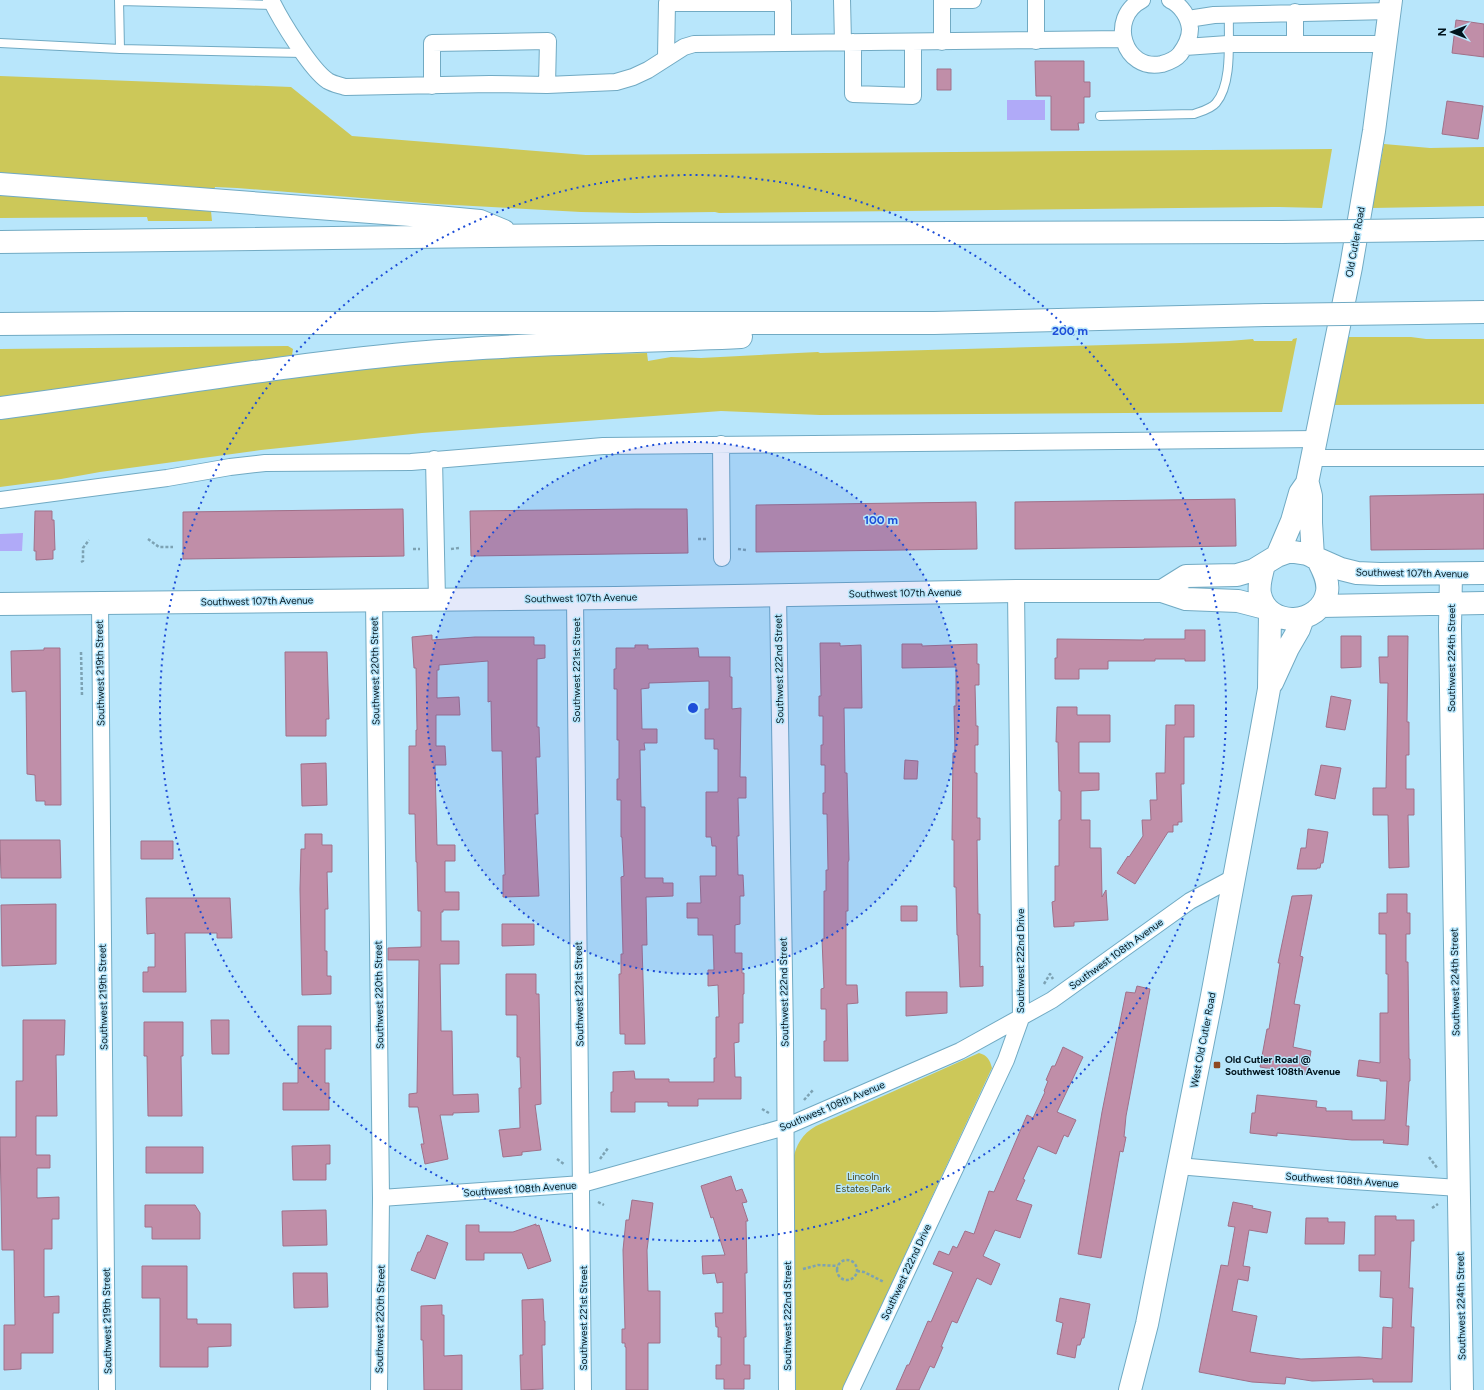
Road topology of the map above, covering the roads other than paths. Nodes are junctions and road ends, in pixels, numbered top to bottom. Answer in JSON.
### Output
{"nodes":[{"id":1,"x":120,"y":0,"type":"edge"},
{"id":2,"x":842,"y":0,"type":"edge"},
{"id":3,"x":973,"y":0,"type":"edge"},
{"id":4,"x":1036,"y":0,"type":"edge"},
{"id":5,"x":1142,"y":0,"type":"edge"},
{"id":6,"x":1170,"y":0,"type":"edge"},
{"id":7,"x":272,"y":3,"type":"edge"},
{"id":8,"x":1391,"y":5,"type":"edge"},
{"id":9,"x":1295,"y":12,"type":"junction"},
{"id":10,"x":1229,"y":15,"type":"junction"},
{"id":11,"x":1188,"y":19,"type":"junction"},
{"id":12,"x":1123,"y":39,"type":"junction"},
{"id":13,"x":1036,"y":41,"type":"junction"},
{"id":14,"x":848,"y":42,"type":"junction"},
{"id":15,"x":942,"y":42,"type":"junction"},
{"id":16,"x":0,"y":43,"type":"edge"},
{"id":17,"x":783,"y":43,"type":"junction"},
{"id":18,"x":913,"y":43,"type":"junction"},
{"id":19,"x":1228,"y":44,"type":"junction"},
{"id":20,"x":1295,"y":44,"type":"junction"},
{"id":21,"x":1386,"y":44,"type":"junction"},
{"id":22,"x":1186,"y":47,"type":"junction"},
{"id":23,"x":120,"y":49,"type":"junction"},
{"id":24,"x":303,"y":53,"type":"junction"},
{"id":25,"x":666,"y":57,"type":"junction"},
{"id":26,"x":547,"y":85,"type":"junction"},
{"id":27,"x":432,"y":86,"type":"junction"},
{"id":28,"x":1100,"y":116,"type":"dead end"},
{"id":29,"x":0,"y":184,"type":"edge"},
{"id":30,"x":1484,"y":229,"type":"edge"},
{"id":31,"x":515,"y":236,"type":"junction"},
{"id":32,"x":0,"y":242,"type":"edge"},
{"id":33,"x":1484,"y":312,"type":"edge"},
{"id":34,"x":934,"y":323,"type":"junction"},
{"id":35,"x":0,"y":324,"type":"edge"},
{"id":36,"x":0,"y":408,"type":"edge"},
{"id":37,"x":721,"y":444,"type":"junction"},
{"id":38,"x":1314,"y":448,"type":"junction"},
{"id":39,"x":1484,"y":458,"type":"edge"},
{"id":40,"x":434,"y":459,"type":"junction"},
{"id":41,"x":1307,"y":483,"type":"junction"},
{"id":42,"x":0,"y":500,"type":"edge"},
{"id":43,"x":722,"y":558,"type":"dead end"},
{"id":44,"x":1315,"y":558,"type":"junction"},
{"id":45,"x":1270,"y":560,"type":"junction"},
{"id":46,"x":1484,"y":573,"type":"edge"},
{"id":47,"x":1451,"y":574,"type":"junction"},
{"id":48,"x":1016,"y":591,"type":"junction"},
{"id":49,"x":1162,"y":591,"type":"junction"},
{"id":50,"x":778,"y":595,"type":"junction"},
{"id":51,"x":575,"y":598,"type":"junction"},
{"id":52,"x":374,"y":600,"type":"junction"},
{"id":53,"x":437,"y":600,"type":"junction"},
{"id":54,"x":100,"y":603,"type":"junction"},
{"id":55,"x":1484,"y":603,"type":"edge"},
{"id":56,"x":0,"y":604,"type":"edge"},
{"id":57,"x":1450,"y":604,"type":"junction"},
{"id":58,"x":1321,"y":606,"type":"junction"},
{"id":59,"x":1268,"y":610,"type":"junction"},
{"id":60,"x":1303,"y":618,"type":"junction"},
{"id":61,"x":1269,"y":690,"type":"junction"},
{"id":62,"x":1233,"y":878,"type":"junction"},
{"id":63,"x":1021,"y":1018,"type":"junction"},
{"id":64,"x":786,"y":1127,"type":"junction"},
{"id":65,"x":1178,"y":1166,"type":"junction"},
{"id":66,"x":582,"y":1184,"type":"junction"},
{"id":67,"x":1459,"y":1188,"type":"junction"},
{"id":68,"x":381,"y":1198,"type":"junction"},
{"id":69,"x":108,"y":1390,"type":"edge"},
{"id":70,"x":379,"y":1390,"type":"edge"},
{"id":71,"x":583,"y":1390,"type":"edge"},
{"id":72,"x":787,"y":1390,"type":"edge"},
{"id":73,"x":851,"y":1390,"type":"edge"},
{"id":74,"x":1130,"y":1390,"type":"edge"},
{"id":75,"x":1462,"y":1390,"type":"edge"}],
"edges":[{"from":1,"to":7,"type":"lane"},
{"from":1,"to":23,"type":"lane"},
{"from":2,"to":14,"type":"street"},
{"from":3,"to":15,"type":"street"},
{"from":4,"to":13,"type":"street"},
{"from":5,"to":12,"type":"street"},
{"from":6,"to":11,"type":"street"},
{"from":7,"to":24,"type":"street"},
{"from":8,"to":9,"type":"street"},
{"from":8,"to":21,"type":"main road","name":"Old Cutler Road"},
{"from":9,"to":10,"type":"street"},
{"from":9,"to":20,"type":"street"},
{"from":10,"to":11,"type":"street"},
{"from":10,"to":19,"type":"lane"},
{"from":11,"to":22,"type":"street"},
{"from":12,"to":13,"type":"street"},
{"from":12,"to":22,"type":"street"},
{"from":13,"to":15,"type":"street"},
{"from":14,"to":17,"type":"street"},
{"from":14,"to":18,"type":"street"},
{"from":14,"to":18,"type":"street"},
{"from":15,"to":18,"type":"street"},
{"from":16,"to":23,"type":"lane"},
{"from":17,"to":25,"type":"street"},
{"from":17,"to":25,"type":"street"},
{"from":19,"to":20,"type":"street"},
{"from":19,"to":22,"type":"street"},
{"from":19,"to":28,"type":"lane"},
{"from":20,"to":21,"type":"street"},
{"from":21,"to":38,"type":"main road","name":"Old Cutler Road"},
{"from":23,"to":24,"type":"lane"},
{"from":24,"to":27,"type":"street"},
{"from":25,"to":26,"type":"street"},
{"from":26,"to":27,"type":"street"},
{"from":26,"to":27,"type":"street"},
{"from":29,"to":31,"type":"main road"},
{"from":30,"to":31,"type":"main road","bridge":true},
{"from":31,"to":32,"type":"main road"},
{"from":33,"to":34,"type":"main road","bridge":true},
{"from":34,"to":35,"type":"main road"},
{"from":34,"to":36,"type":"main road"},
{"from":37,"to":38,"type":"street"},
{"from":37,"to":40,"type":"street"},
{"from":37,"to":43,"type":"street"},
{"from":38,"to":39,"type":"street"},
{"from":38,"to":41,"type":"main road","name":"Old Cutler Road"},
{"from":40,"to":42,"type":"street"},
{"from":40,"to":53,"type":"street"},
{"from":41,"to":44,"type":"main road","name":"Old Cutler Road"},
{"from":41,"to":45,"type":"main road","name":"Old Cutler Road"},
{"from":44,"to":45,"type":"main road"},
{"from":44,"to":47,"type":"main road","name":"Southwest 107th Avenue"},
{"from":44,"to":58,"type":"main road"},
{"from":45,"to":49,"type":"main road"},
{"from":45,"to":59,"type":"main road"},
{"from":46,"to":47,"type":"main road","name":"Southwest 107th Avenue"},
{"from":47,"to":57,"type":"main road","name":"Southwest 224th Street"},
{"from":48,"to":49,"type":"main road","name":"Southwest 107th Avenue"},
{"from":48,"to":50,"type":"main road","name":"Southwest 107th Avenue"},
{"from":48,"to":63,"type":"street","name":"Southwest 222nd Drive"},
{"from":49,"to":59,"type":"main road"},
{"from":50,"to":51,"type":"main road","name":"Southwest 107th Avenue"},
{"from":50,"to":64,"type":"street","name":"Southwest 222nd Street"},
{"from":51,"to":53,"type":"main road","name":"Southwest 107th Avenue"},
{"from":51,"to":66,"type":"street","name":"Southwest 221st Street"},
{"from":52,"to":53,"type":"main road","name":"Southwest 107th Avenue"},
{"from":52,"to":54,"type":"main road","name":"Southwest 107th Avenue"},
{"from":52,"to":68,"type":"street","name":"Southwest 220th Street"},
{"from":54,"to":56,"type":"main road","name":"Southwest 107th Avenue"},
{"from":54,"to":69,"type":"street","name":"Southwest 219th Street"},
{"from":55,"to":57,"type":"main road"},
{"from":57,"to":58,"type":"main road"},
{"from":57,"to":67,"type":"main road","name":"Southwest 224th Street"},
{"from":58,"to":60,"type":"main road"},
{"from":59,"to":60,"type":"main road"},
{"from":59,"to":61,"type":"main road","name":"West Old Cutler Road"},
{"from":60,"to":61,"type":"main road","name":"West Old Cutler Road"},
{"from":61,"to":62,"type":"main road","name":"West Old Cutler Road"},
{"from":62,"to":63,"type":"street","name":"Southwest 108th Avenue"},
{"from":62,"to":65,"type":"main road","name":"West Old Cutler Road"},
{"from":63,"to":64,"type":"street","name":"Southwest 108th Avenue"},
{"from":63,"to":73,"type":"street","name":"Southwest 222nd Drive"},
{"from":64,"to":66,"type":"street","name":"Southwest 108th Avenue"},
{"from":64,"to":72,"type":"street","name":"Southwest 222nd Street"},
{"from":65,"to":67,"type":"street","name":"Southwest 108th Avenue"},
{"from":65,"to":74,"type":"main road","name":"West Old Cutler Road"},
{"from":66,"to":68,"type":"street","name":"Southwest 108th Avenue"},
{"from":66,"to":71,"type":"street","name":"Southwest 221st Street"},
{"from":67,"to":75,"type":"main road","name":"Southwest 224th Street"},
{"from":68,"to":70,"type":"street","name":"Southwest 220th Street"}]}
